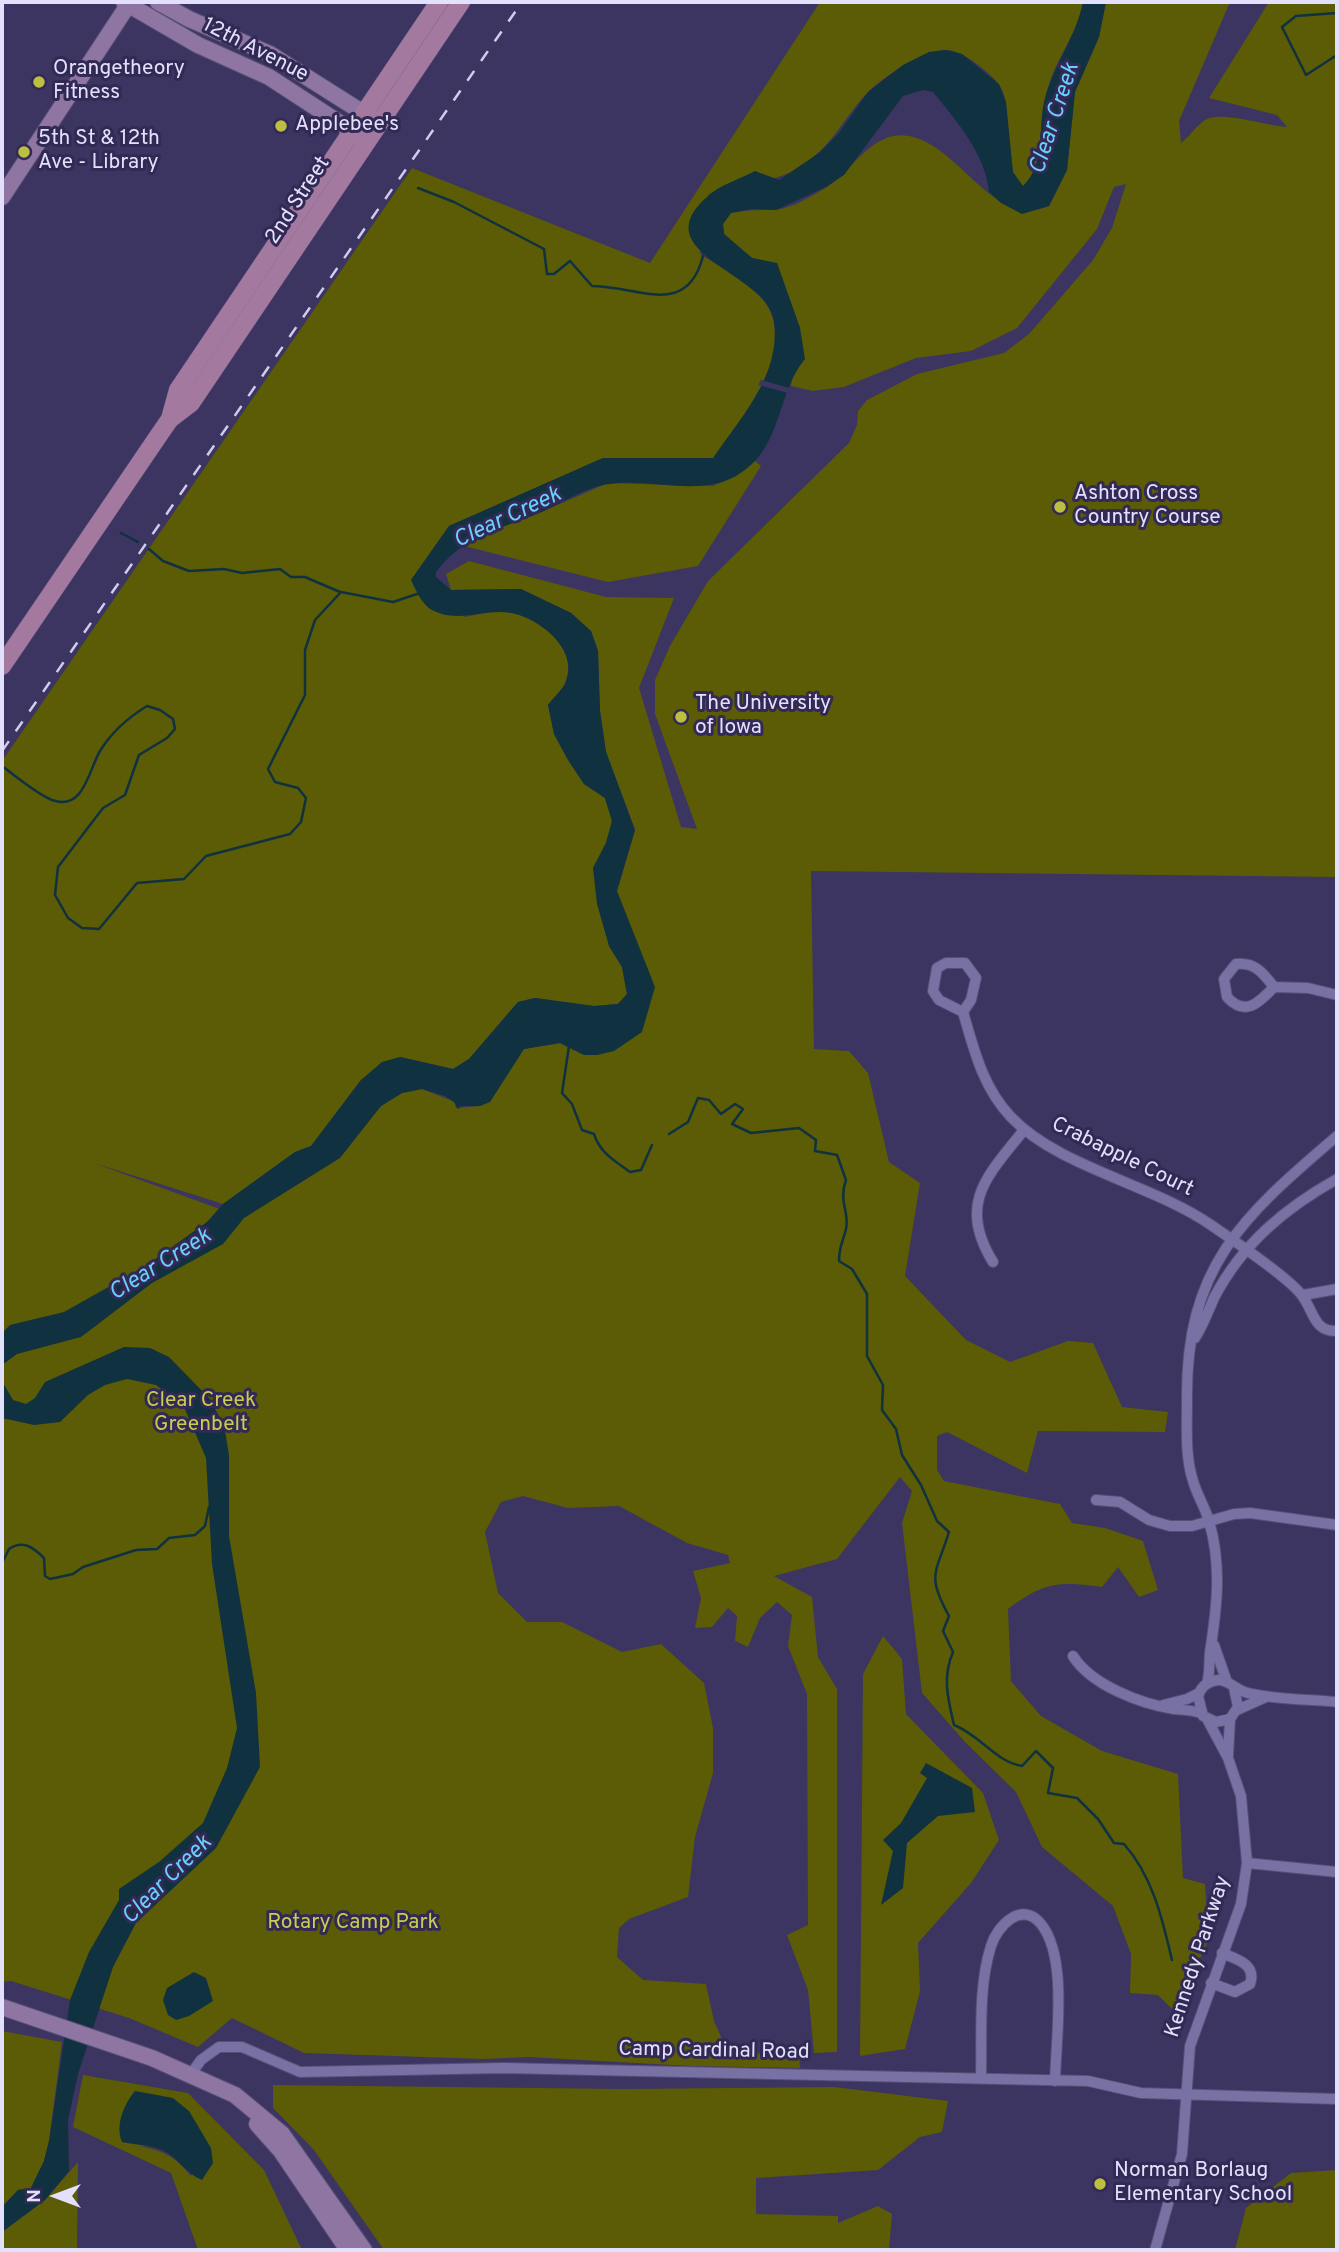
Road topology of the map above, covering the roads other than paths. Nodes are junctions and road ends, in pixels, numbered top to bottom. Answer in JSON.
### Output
{"nodes":[{"id":1,"x":158,"y":2,"type":"edge"},
{"id":2,"x":439,"y":2,"type":"edge"},
{"id":3,"x":461,"y":2,"type":"edge"},
{"id":4,"x":127,"y":3,"type":"edge"},
{"id":5,"x":370,"y":118,"type":"junction"},
{"id":6,"x":358,"y":135,"type":"junction"},
{"id":7,"x":2,"y":197,"type":"edge"},
{"id":8,"x":2,"y":666,"type":"edge"},
{"id":9,"x":1273,"y":987,"type":"junction"},
{"id":10,"x":1337,"y":995,"type":"edge"},
{"id":11,"x":963,"y":1012,"type":"junction"},
{"id":12,"x":1024,"y":1130,"type":"junction"},
{"id":13,"x":1337,"y":1136,"type":"edge"},
{"id":14,"x":1337,"y":1179,"type":"edge"},
{"id":15,"x":1231,"y":1240,"type":"junction"},
{"id":16,"x":1246,"y":1250,"type":"junction"},
{"id":17,"x":993,"y":1262,"type":"dead end"},
{"id":18,"x":1337,"y":1289,"type":"edge"},
{"id":19,"x":1303,"y":1295,"type":"junction"},
{"id":20,"x":1337,"y":1331,"type":"edge"},
{"id":21,"x":1192,"y":1343,"type":"junction"},
{"id":22,"x":1096,"y":1500,"type":"dead end"},
{"id":23,"x":1209,"y":1521,"type":"junction"},
{"id":24,"x":1337,"y":1525,"type":"edge"},
{"id":25,"x":1213,"y":1643,"type":"junction"},
{"id":26,"x":1073,"y":1656,"type":"dead end"},
{"id":27,"x":1230,"y":1685,"type":"junction"},
{"id":28,"x":1203,"y":1688,"type":"junction"},
{"id":29,"x":1266,"y":1697,"type":"junction"},
{"id":30,"x":1337,"y":1702,"type":"edge"},
{"id":31,"x":1163,"y":1705,"type":"junction"},
{"id":32,"x":1234,"y":1714,"type":"junction"},
{"id":33,"x":1204,"y":1716,"type":"junction"},
{"id":34,"x":1228,"y":1758,"type":"junction"},
{"id":35,"x":1247,"y":1863,"type":"junction"},
{"id":36,"x":1337,"y":1872,"type":"edge"},
{"id":37,"x":1222,"y":1953,"type":"junction"},
{"id":38,"x":1211,"y":1983,"type":"junction"},
{"id":39,"x":2,"y":2007,"type":"edge"},
{"id":40,"x":191,"y":2074,"type":"junction"},
{"id":41,"x":981,"y":2078,"type":"junction"},
{"id":42,"x":1055,"y":2081,"type":"junction"},
{"id":43,"x":1187,"y":2096,"type":"junction"},
{"id":44,"x":1337,"y":2099,"type":"edge"},
{"id":45,"x":348,"y":2250,"type":"edge"},
{"id":46,"x":364,"y":2250,"type":"edge"},
{"id":47,"x":1155,"y":2250,"type":"edge"}],
"edges":[{"from":1,"to":5,"type":"street","name":"12th Avenue"},
{"from":2,"to":5,"type":"main road","name":"2nd Street"},
{"from":3,"to":5,"type":"main road","name":"2nd Street"},
{"from":4,"to":6,"type":"street","name":"12th Avenue"},
{"from":4,"to":7,"type":"street"},
{"from":5,"to":6,"type":"main road","name":"2nd Street"},
{"from":6,"to":8,"type":"main road","name":"2nd Street"},
{"from":9,"to":9,"type":"street"},
{"from":9,"to":10,"type":"street"},
{"from":11,"to":11,"type":"street"},
{"from":11,"to":12,"type":"street","name":"Crabapple Court"},
{"from":12,"to":15,"type":"street","name":"Crabapple Court"},
{"from":12,"to":17,"type":"street"},
{"from":13,"to":15,"type":"street"},
{"from":14,"to":16,"type":"street"},
{"from":15,"to":16,"type":"street","name":"Crabapple Court"},
{"from":15,"to":21,"type":"street"},
{"from":16,"to":19,"type":"street","name":"Crabapple Court"},
{"from":16,"to":21,"type":"street"},
{"from":18,"to":19,"type":"street"},
{"from":19,"to":20,"type":"street"},
{"from":21,"to":23,"type":"street"},
{"from":22,"to":23,"type":"street"},
{"from":23,"to":24,"type":"street"},
{"from":23,"to":25,"type":"street"},
{"from":25,"to":27,"type":"street"},
{"from":25,"to":28,"type":"street"},
{"from":26,"to":31,"type":"street"},
{"from":27,"to":28,"type":"street"},
{"from":27,"to":29,"type":"street"},
{"from":27,"to":32,"type":"street"},
{"from":28,"to":31,"type":"street"},
{"from":28,"to":33,"type":"street"},
{"from":29,"to":30,"type":"street"},
{"from":29,"to":32,"type":"street"},
{"from":31,"to":33,"type":"street"},
{"from":32,"to":33,"type":"street"},
{"from":32,"to":34,"type":"street","name":"Kennedy Parkway"},
{"from":33,"to":34,"type":"street","name":"Kennedy Parkway"},
{"from":34,"to":35,"type":"street","name":"Kennedy Parkway"},
{"from":35,"to":36,"type":"street"},
{"from":35,"to":37,"type":"street","name":"Kennedy Parkway"},
{"from":37,"to":38,"type":"street","name":"Kennedy Parkway"},
{"from":37,"to":38,"type":"street"},
{"from":38,"to":43,"type":"street","name":"Kennedy Parkway"},
{"from":39,"to":40,"type":"street"},
{"from":40,"to":41,"type":"street","name":"Camp Cardinal Road"},
{"from":40,"to":45,"type":"street"},
{"from":40,"to":46,"type":"street"},
{"from":41,"to":42,"type":"street","name":"Camp Cardinal Road"},
{"from":41,"to":42,"type":"street"},
{"from":42,"to":43,"type":"street","name":"Camp Cardinal Road"},
{"from":43,"to":44,"type":"street","name":"Camp Cardinal Road"},
{"from":43,"to":47,"type":"street","name":"Kennedy Parkway"}]}
